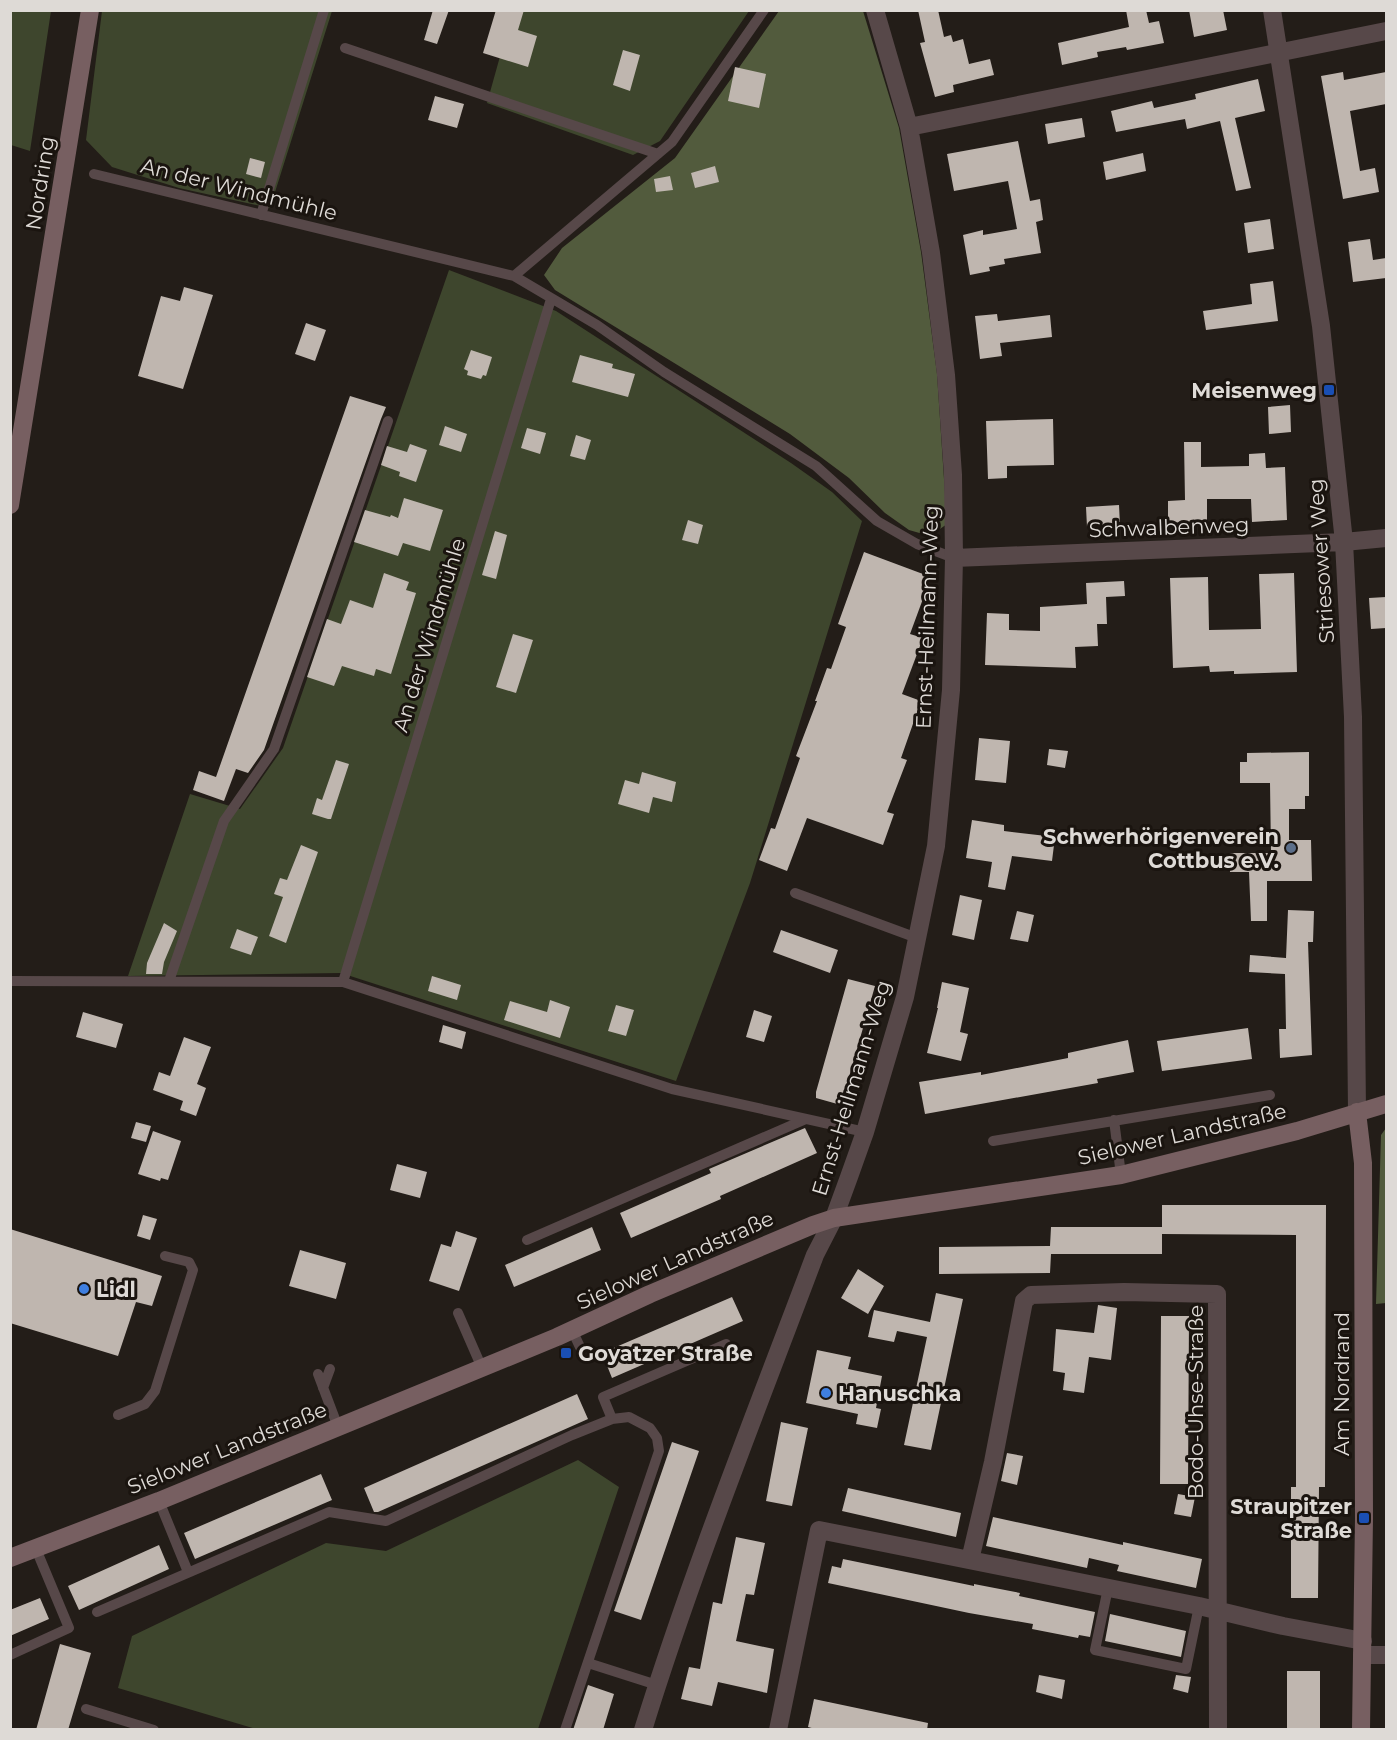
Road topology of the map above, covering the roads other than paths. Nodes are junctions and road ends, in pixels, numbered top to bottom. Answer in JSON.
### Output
{"nodes":[{"id":1,"x":90,"y":10,"type":"edge"},
{"id":2,"x":324,"y":10,"type":"edge"},
{"id":3,"x":764,"y":10,"type":"edge"},
{"id":4,"x":875,"y":10,"type":"edge"},
{"id":5,"x":1272,"y":10,"type":"edge"},
{"id":6,"x":1386,"y":31,"type":"edge"},
{"id":7,"x":345,"y":48,"type":"dead end"},
{"id":8,"x":1280,"y":51,"type":"junction"},
{"id":9,"x":909,"y":127,"type":"junction"},
{"id":10,"x":658,"y":154,"type":"junction"},
{"id":11,"x":94,"y":174,"type":"dead end"},
{"id":12,"x":261,"y":215,"type":"junction"},
{"id":13,"x":514,"y":276,"type":"junction"},
{"id":14,"x":551,"y":299,"type":"junction"},
{"id":15,"x":388,"y":421,"type":"dead end"},
{"id":16,"x":10,"y":505,"type":"edge"},
{"id":17,"x":1386,"y":538,"type":"edge"},
{"id":18,"x":1344,"y":542,"type":"junction"},
{"id":19,"x":954,"y":558,"type":"junction"},
{"id":20,"x":795,"y":893,"type":"dead end"},
{"id":21,"x":917,"y":938,"type":"junction"},
{"id":22,"x":10,"y":981,"type":"edge"},
{"id":23,"x":169,"y":981,"type":"junction"},
{"id":24,"x":344,"y":981,"type":"junction"},
{"id":25,"x":1270,"y":1095,"type":"dead end"},
{"id":26,"x":1386,"y":1104,"type":"edge"},
{"id":27,"x":1357,"y":1112,"type":"junction"},
{"id":28,"x":806,"y":1119,"type":"junction"},
{"id":29,"x":1114,"y":1120,"type":"junction"},
{"id":30,"x":865,"y":1132,"type":"junction"},
{"id":31,"x":993,"y":1141,"type":"dead end"},
{"id":32,"x":1121,"y":1175,"type":"junction"},
{"id":33,"x":834,"y":1218,"type":"junction"},
{"id":34,"x":527,"y":1240,"type":"dead end"},
{"id":35,"x":165,"y":1256,"type":"dead end"},
{"id":36,"x":458,"y":1313,"type":"dead end"},
{"id":37,"x":572,"y":1330,"type":"junction"},
{"id":38,"x":726,"y":1344,"type":"dead end"},
{"id":39,"x":580,"y":1347,"type":"dead end"},
{"id":40,"x":482,"y":1368,"type":"junction"},
{"id":41,"x":330,"y":1369,"type":"dead end"},
{"id":42,"x":318,"y":1374,"type":"dead end"},
{"id":43,"x":323,"y":1388,"type":"junction"},
{"id":44,"x":118,"y":1415,"type":"dead end"},
{"id":45,"x":612,"y":1419,"type":"junction"},
{"id":46,"x":338,"y":1427,"type":"junction"},
{"id":47,"x":159,"y":1502,"type":"junction"},
{"id":48,"x":36,"y":1549,"type":"junction"},
{"id":49,"x":10,"y":1558,"type":"edge"},
{"id":50,"x":970,"y":1560,"type":"junction"},
{"id":51,"x":188,"y":1572,"type":"junction"},
{"id":52,"x":1108,"y":1588,"type":"junction"},
{"id":53,"x":1199,"y":1606,"type":"junction"},
{"id":54,"x":1219,"y":1610,"type":"junction"},
{"id":55,"x":98,"y":1612,"type":"dead end"},
{"id":56,"x":1362,"y":1648,"type":"junction"},
{"id":57,"x":10,"y":1655,"type":"edge"},
{"id":58,"x":1386,"y":1655,"type":"edge"},
{"id":59,"x":588,"y":1663,"type":"junction"},
{"id":60,"x":657,"y":1684,"type":"junction"},
{"id":61,"x":86,"y":1709,"type":"dead end"},
{"id":62,"x":154,"y":1730,"type":"edge"},
{"id":63,"x":565,"y":1730,"type":"edge"},
{"id":64,"x":643,"y":1730,"type":"edge"},
{"id":65,"x":778,"y":1730,"type":"edge"},
{"id":66,"x":1218,"y":1730,"type":"edge"},
{"id":67,"x":1361,"y":1730,"type":"edge"}],
"edges":[{"from":1,"to":16,"type":"main road","name":"Nordring"},
{"from":2,"to":12,"type":"lane"},
{"from":3,"to":10,"type":"lane"},
{"from":4,"to":9,"type":"street","name":"Ernst-Heilmann-Weg"},
{"from":5,"to":8,"type":"street","name":"Striesower Weg"},
{"from":6,"to":8,"type":"street"},
{"from":7,"to":10,"type":"lane"},
{"from":8,"to":9,"type":"street"},
{"from":8,"to":18,"type":"street","name":"Striesower Weg"},
{"from":9,"to":19,"type":"street","name":"Ernst-Heilmann-Weg"},
{"from":10,"to":13,"type":"lane"},
{"from":11,"to":12,"type":"lane","name":"An der Windmühle"},
{"from":12,"to":13,"type":"lane","name":"An der Windmühle"},
{"from":13,"to":14,"type":"lane","name":"An der Windmühle"},
{"from":14,"to":19,"type":"lane","name":"An der Windmühle"},
{"from":14,"to":24,"type":"lane","name":"An der Windmühle"},
{"from":15,"to":23,"type":"lane"},
{"from":17,"to":18,"type":"street","name":"Schwalbenweg"},
{"from":18,"to":19,"type":"street","name":"Schwalbenweg"},
{"from":18,"to":27,"type":"street","name":"Striesower Weg"},
{"from":19,"to":21,"type":"street","name":"Ernst-Heilmann-Weg"},
{"from":20,"to":21,"type":"lane"},
{"from":21,"to":30,"type":"street","name":"Ernst-Heilmann-Weg"},
{"from":22,"to":23,"type":"lane"},
{"from":23,"to":24,"type":"lane"},
{"from":24,"to":28,"type":"lane"},
{"from":25,"to":29,"type":"lane"},
{"from":26,"to":27,"type":"main road","name":"Sielower Landstraße"},
{"from":27,"to":32,"type":"main road","name":"Sielower Landstraße"},
{"from":27,"to":56,"type":"main road","name":"Am Nordrand"},
{"from":28,"to":30,"type":"lane"},
{"from":28,"to":34,"type":"lane"},
{"from":29,"to":31,"type":"lane"},
{"from":29,"to":32,"type":"lane"},
{"from":30,"to":33,"type":"street","name":"Ernst-Heilmann-Weg"},
{"from":32,"to":33,"type":"main road","name":"Sielower Landstraße"},
{"from":33,"to":37,"type":"main road","name":"Sielower Landstraße"},
{"from":33,"to":60,"type":"street"},
{"from":35,"to":44,"type":"lane"},
{"from":36,"to":40,"type":"lane"},
{"from":37,"to":39,"type":"lane"},
{"from":37,"to":40,"type":"main road","name":"Sielower Landstraße"},
{"from":38,"to":45,"type":"lane"},
{"from":40,"to":46,"type":"main road","name":"Sielower Landstraße"},
{"from":41,"to":43,"type":"lane"},
{"from":42,"to":43,"type":"lane"},
{"from":43,"to":46,"type":"lane"},
{"from":45,"to":51,"type":"lane"},
{"from":45,"to":59,"type":"lane"},
{"from":46,"to":47,"type":"main road","name":"Sielower Landstraße"},
{"from":47,"to":48,"type":"main road","name":"Sielower Landstraße"},
{"from":47,"to":51,"type":"lane"},
{"from":48,"to":49,"type":"main road","name":"Sielower Landstraße"},
{"from":48,"to":57,"type":"lane"},
{"from":50,"to":52,"type":"street"},
{"from":50,"to":54,"type":"street","name":"Bodo-Uhse-Straße"},
{"from":50,"to":65,"type":"street"},
{"from":51,"to":55,"type":"lane"},
{"from":52,"to":53,"type":"street"},
{"from":52,"to":53,"type":"lane"},
{"from":53,"to":54,"type":"street"},
{"from":54,"to":56,"type":"street"},
{"from":54,"to":66,"type":"street"},
{"from":56,"to":58,"type":"street"},
{"from":56,"to":67,"type":"main road","name":"Am Nordrand"},
{"from":59,"to":60,"type":"lane"},
{"from":59,"to":63,"type":"lane"},
{"from":60,"to":64,"type":"street"},
{"from":61,"to":62,"type":"lane"}]}
